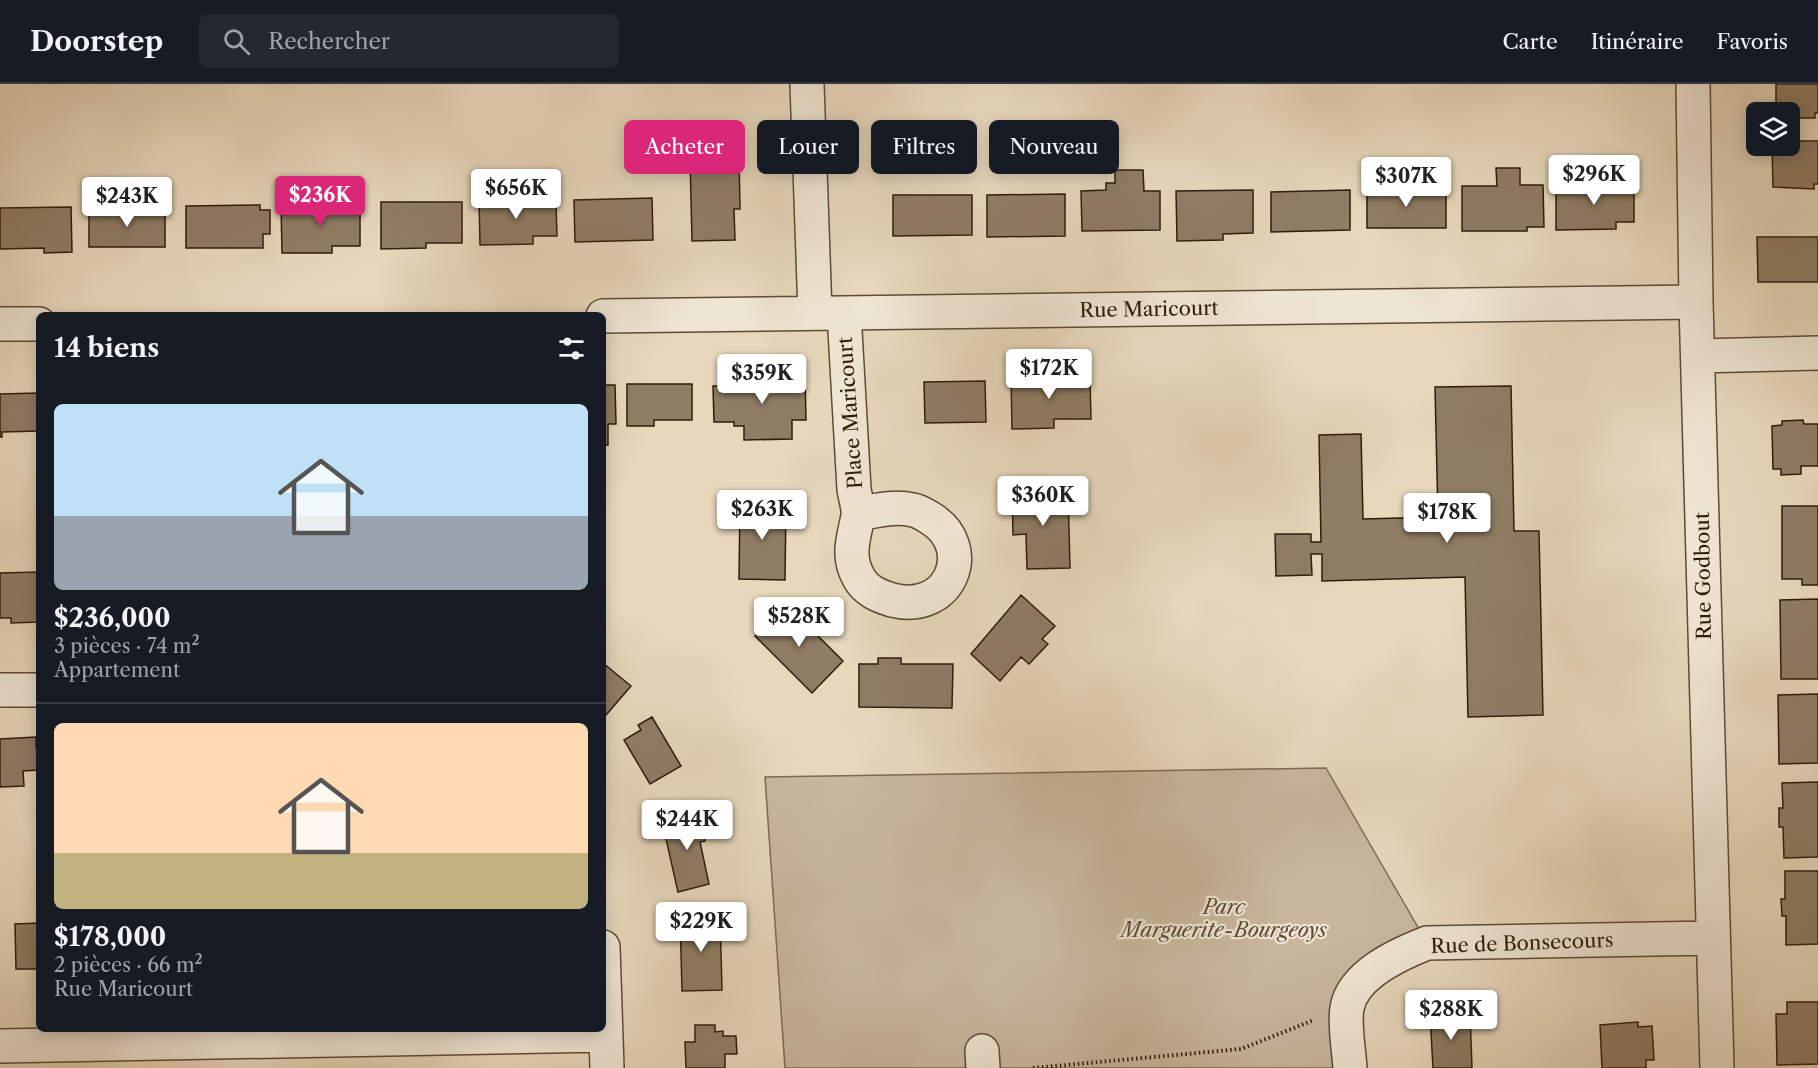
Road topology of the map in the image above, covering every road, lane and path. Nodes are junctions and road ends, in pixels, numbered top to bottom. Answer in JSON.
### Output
{"nodes":[{"id":1,"x":807,"y":84,"type":"edge"},
{"id":2,"x":1693,"y":84,"type":"edge"},
{"id":3,"x":1696,"y":302,"type":"junction"},
{"id":4,"x":830,"y":313,"type":"junction"},
{"id":5,"x":606,"y":316,"type":"edge"},
{"id":6,"x":0,"y":324,"type":"edge"},
{"id":7,"x":36,"y":324,"type":"edge"},
{"id":8,"x":1818,"y":353,"type":"edge"},
{"id":9,"x":1698,"y":356,"type":"junction"},
{"id":10,"x":859,"y":514,"type":"dead end"},
{"id":11,"x":0,"y":690,"type":"edge"},
{"id":12,"x":36,"y":690,"type":"edge"},
{"id":13,"x":1712,"y":938,"type":"junction"},
{"id":14,"x":1347,"y":1007,"type":"junction"},
{"id":15,"x":606,"y":1032,"type":"edge"},
{"id":16,"x":606,"y":1035,"type":"junction"},
{"id":17,"x":0,"y":1046,"type":"edge"},
{"id":18,"x":607,"y":1068,"type":"edge"},
{"id":19,"x":1033,"y":1068,"type":"edge"},
{"id":20,"x":1350,"y":1068,"type":"edge"},
{"id":21,"x":1717,"y":1068,"type":"edge"}],
"edges":[{"from":1,"to":4,"type":"street","name":"Place Maricourt"},
{"from":2,"to":3,"type":"street","name":"Rue Godbout"},
{"from":3,"to":4,"type":"street","name":"Rue Maricourt"},
{"from":3,"to":9,"type":"street","name":"Rue Godbout"},
{"from":4,"to":5,"type":"street","name":"Rue Maricourt"},
{"from":4,"to":10,"type":"street","name":"Place Maricourt"},
{"from":6,"to":7,"type":"street"},
{"from":8,"to":9,"type":"street"},
{"from":9,"to":13,"type":"street","name":"Rue Godbout"},
{"from":11,"to":12,"type":"street"},
{"from":13,"to":14,"type":"street","name":"Rue de Bonsecours"},
{"from":13,"to":21,"type":"street","name":"Rue Godbout"},
{"from":14,"to":19,"type":"path"},
{"from":14,"to":20,"type":"street"},
{"from":15,"to":16,"type":"street"},
{"from":16,"to":17,"type":"street"},
{"from":16,"to":18,"type":"street"}]}
